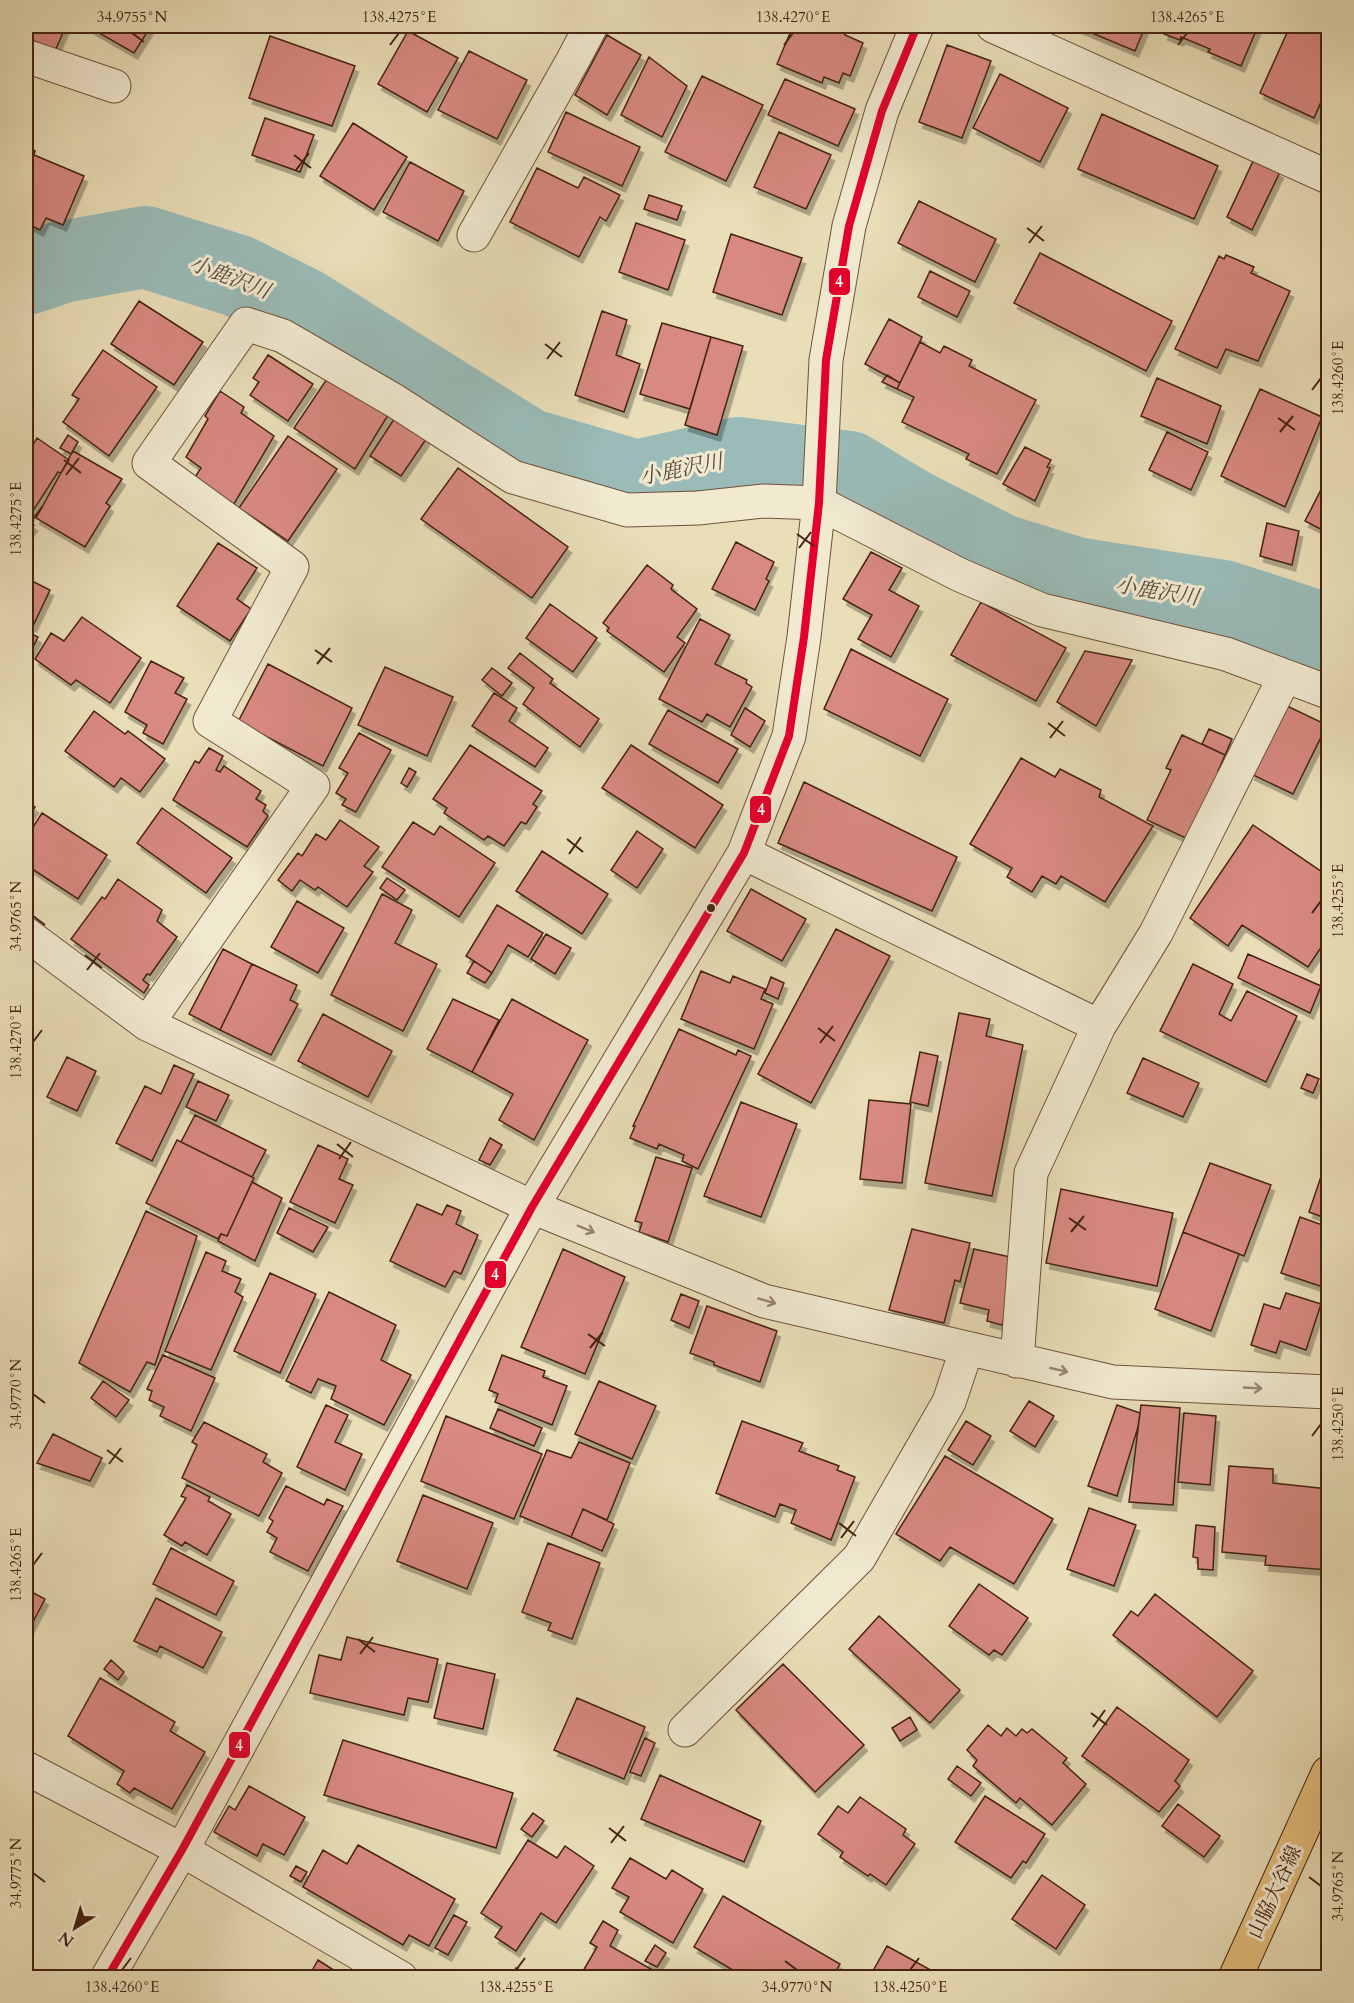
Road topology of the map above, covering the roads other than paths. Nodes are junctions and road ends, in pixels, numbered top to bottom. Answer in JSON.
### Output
{"nodes":[{"id":1,"x":591,"y":26,"type":"edge"},
{"id":2,"x":917,"y":26,"type":"edge"},
{"id":3,"x":993,"y":26,"type":"edge"},
{"id":4,"x":26,"y":56,"type":"edge"},
{"id":5,"x":114,"y":86,"type":"dead end"},
{"id":6,"x":1329,"y":177,"type":"edge"},
{"id":7,"x":474,"y":235,"type":"dead end"},
{"id":8,"x":819,"y":503,"type":"junction"},
{"id":9,"x":1285,"y":676,"type":"junction"},
{"id":10,"x":1329,"y":692,"type":"edge"},
{"id":11,"x":744,"y":853,"type":"junction"},
{"id":12,"x":26,"y":934,"type":"edge"},
{"id":13,"x":147,"y":1024,"type":"junction"},
{"id":14,"x":1099,"y":1026,"type":"junction"},
{"id":15,"x":532,"y":1207,"type":"junction"},
{"id":16,"x":967,"y":1348,"type":"junction"},
{"id":17,"x":1017,"y":1361,"type":"junction"},
{"id":18,"x":1329,"y":1392,"type":"edge"},
{"id":19,"x":686,"y":1730,"type":"dead end"},
{"id":20,"x":26,"y":1768,"type":"edge"},
{"id":21,"x":1329,"y":1773,"type":"edge"},
{"id":22,"x":182,"y":1850,"type":"junction"},
{"id":23,"x":107,"y":1977,"type":"edge"},
{"id":24,"x":401,"y":1977,"type":"edge"},
{"id":25,"x":1235,"y":1977,"type":"edge"}],
"edges":[{"from":1,"to":7,"type":"street"},
{"from":2,"to":8,"type":"street"},
{"from":3,"to":6,"type":"street"},
{"from":4,"to":5,"type":"street"},
{"from":8,"to":9,"type":"street"},
{"from":8,"to":11,"type":"street"},
{"from":8,"to":13,"type":"street"},
{"from":9,"to":10,"type":"street"},
{"from":9,"to":14,"type":"street"},
{"from":11,"to":14,"type":"street"},
{"from":11,"to":15,"type":"street"},
{"from":12,"to":13,"type":"street"},
{"from":13,"to":15,"type":"street"},
{"from":14,"to":17,"type":"street"},
{"from":15,"to":16,"type":"street","one_way":true},
{"from":15,"to":22,"type":"street"},
{"from":16,"to":17,"type":"street"},
{"from":16,"to":19,"type":"street"},
{"from":17,"to":18,"type":"street","one_way":true},
{"from":20,"to":22,"type":"street"},
{"from":21,"to":25,"type":"main road","name":"山脇大谷線"},
{"from":22,"to":23,"type":"street"},
{"from":22,"to":24,"type":"street"}]}
